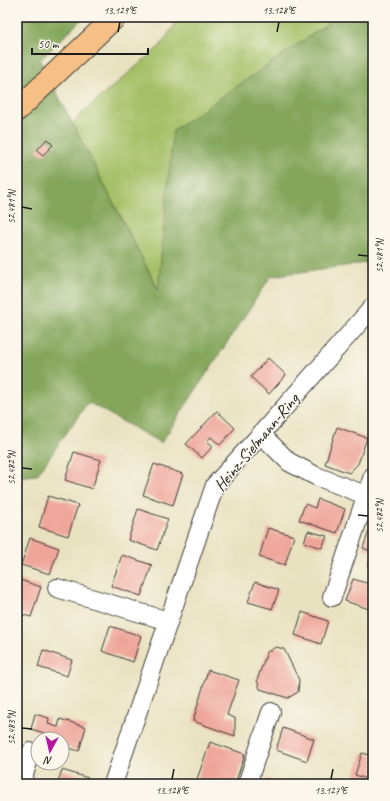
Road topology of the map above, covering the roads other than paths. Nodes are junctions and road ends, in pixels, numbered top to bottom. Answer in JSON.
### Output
{"nodes":[{"id":1,"x":115,"y":17,"type":"edge"},
{"id":2,"x":17,"y":110,"type":"edge"},
{"id":3,"x":373,"y":307,"type":"edge"},
{"id":4,"x":261,"y":434,"type":"junction"},
{"id":5,"x":373,"y":476,"type":"edge"},
{"id":6,"x":370,"y":497,"type":"edge"},
{"id":7,"x":57,"y":588,"type":"dead end"},
{"id":8,"x":332,"y":597,"type":"dead end"},
{"id":9,"x":168,"y":621,"type":"junction"},
{"id":10,"x":271,"y":712,"type":"dead end"},
{"id":11,"x":30,"y":755,"type":"edge"},
{"id":12,"x":21,"y":784,"type":"edge"},
{"id":13,"x":113,"y":784,"type":"edge"},
{"id":14,"x":247,"y":784,"type":"edge"}],
"edges":[{"from":1,"to":2,"type":"main road"},
{"from":3,"to":4,"type":"street","name":"Heinz-Sielmann-Ring"},
{"from":4,"to":6,"type":"street"},
{"from":4,"to":9,"type":"street","name":"Heinz-Sielmann-Ring"},
{"from":5,"to":6,"type":"street"},
{"from":6,"to":8,"type":"street"},
{"from":7,"to":9,"type":"street"},
{"from":9,"to":13,"type":"street","name":"Heinz-Sielmann-Ring"},
{"from":10,"to":14,"type":"street"},
{"from":11,"to":12,"type":"street"}]}
